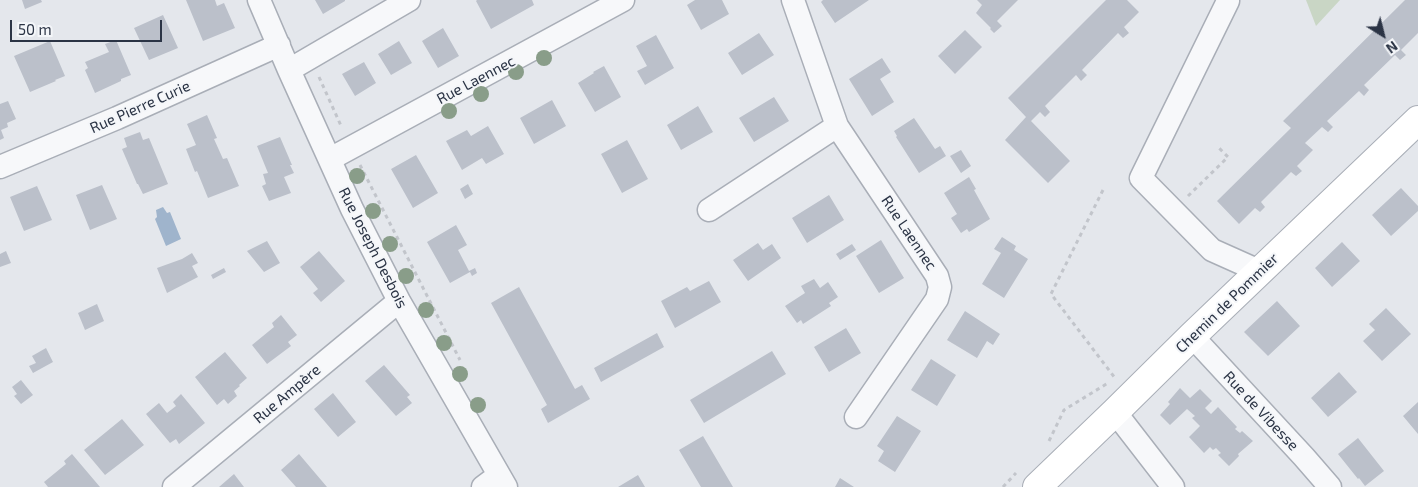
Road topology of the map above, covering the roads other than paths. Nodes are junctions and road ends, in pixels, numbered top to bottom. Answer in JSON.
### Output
{"nodes":[{"id":1,"x":259,"y":0,"type":"edge"},
{"id":2,"x":409,"y":0,"type":"edge"},
{"id":3,"x":623,"y":0,"type":"edge"},
{"id":4,"x":793,"y":0,"type":"edge"},
{"id":5,"x":1228,"y":1,"type":"edge"},
{"id":6,"x":279,"y":46,"type":"junction"},
{"id":7,"x":289,"y":70,"type":"junction"},
{"id":8,"x":1418,"y":120,"type":"edge"},
{"id":9,"x":837,"y":126,"type":"junction"},
{"id":10,"x":330,"y":159,"type":"junction"},
{"id":11,"x":0,"y":168,"type":"edge"},
{"id":12,"x":709,"y":210,"type":"dead end"},
{"id":13,"x":1259,"y":271,"type":"junction"},
{"id":14,"x":399,"y":301,"type":"junction"},
{"id":15,"x":1192,"y":336,"type":"junction"},
{"id":16,"x":1116,"y":412,"type":"junction"},
{"id":17,"x":856,"y":417,"type":"dead end"},
{"id":18,"x":1030,"y":477,"type":"edge"},
{"id":19,"x":496,"y":483,"type":"edge"},
{"id":20,"x":174,"y":487,"type":"edge"},
{"id":21,"x":1173,"y":487,"type":"edge"},
{"id":22,"x":1330,"y":487,"type":"edge"}],
"edges":[{"from":1,"to":6,"type":"street","name":"Rue Joseph Desbois"},
{"from":2,"to":7,"type":"street"},
{"from":3,"to":10,"type":"street","name":"Rue Laennec"},
{"from":4,"to":9,"type":"street","name":"Rue Laennec"},
{"from":5,"to":13,"type":"street"},
{"from":6,"to":7,"type":"street","name":"Rue Joseph Desbois"},
{"from":6,"to":11,"type":"street","name":"Rue Pierre Curie"},
{"from":7,"to":10,"type":"street","name":"Rue Joseph Desbois"},
{"from":8,"to":13,"type":"street","name":"Chemin de Pommier"},
{"from":9,"to":12,"type":"street"},
{"from":9,"to":17,"type":"street","name":"Rue Laennec"},
{"from":10,"to":14,"type":"street","name":"Rue Joseph Desbois"},
{"from":13,"to":15,"type":"street","name":"Chemin de Pommier"},
{"from":14,"to":19,"type":"street","name":"Rue Joseph Desbois"},
{"from":14,"to":20,"type":"street","name":"Rue Ampère"},
{"from":15,"to":16,"type":"street","name":"Chemin de Pommier"},
{"from":15,"to":22,"type":"street","name":"Rue de Vibesse"},
{"from":16,"to":18,"type":"street","name":"Chemin de Pommier"},
{"from":16,"to":21,"type":"street"}]}
